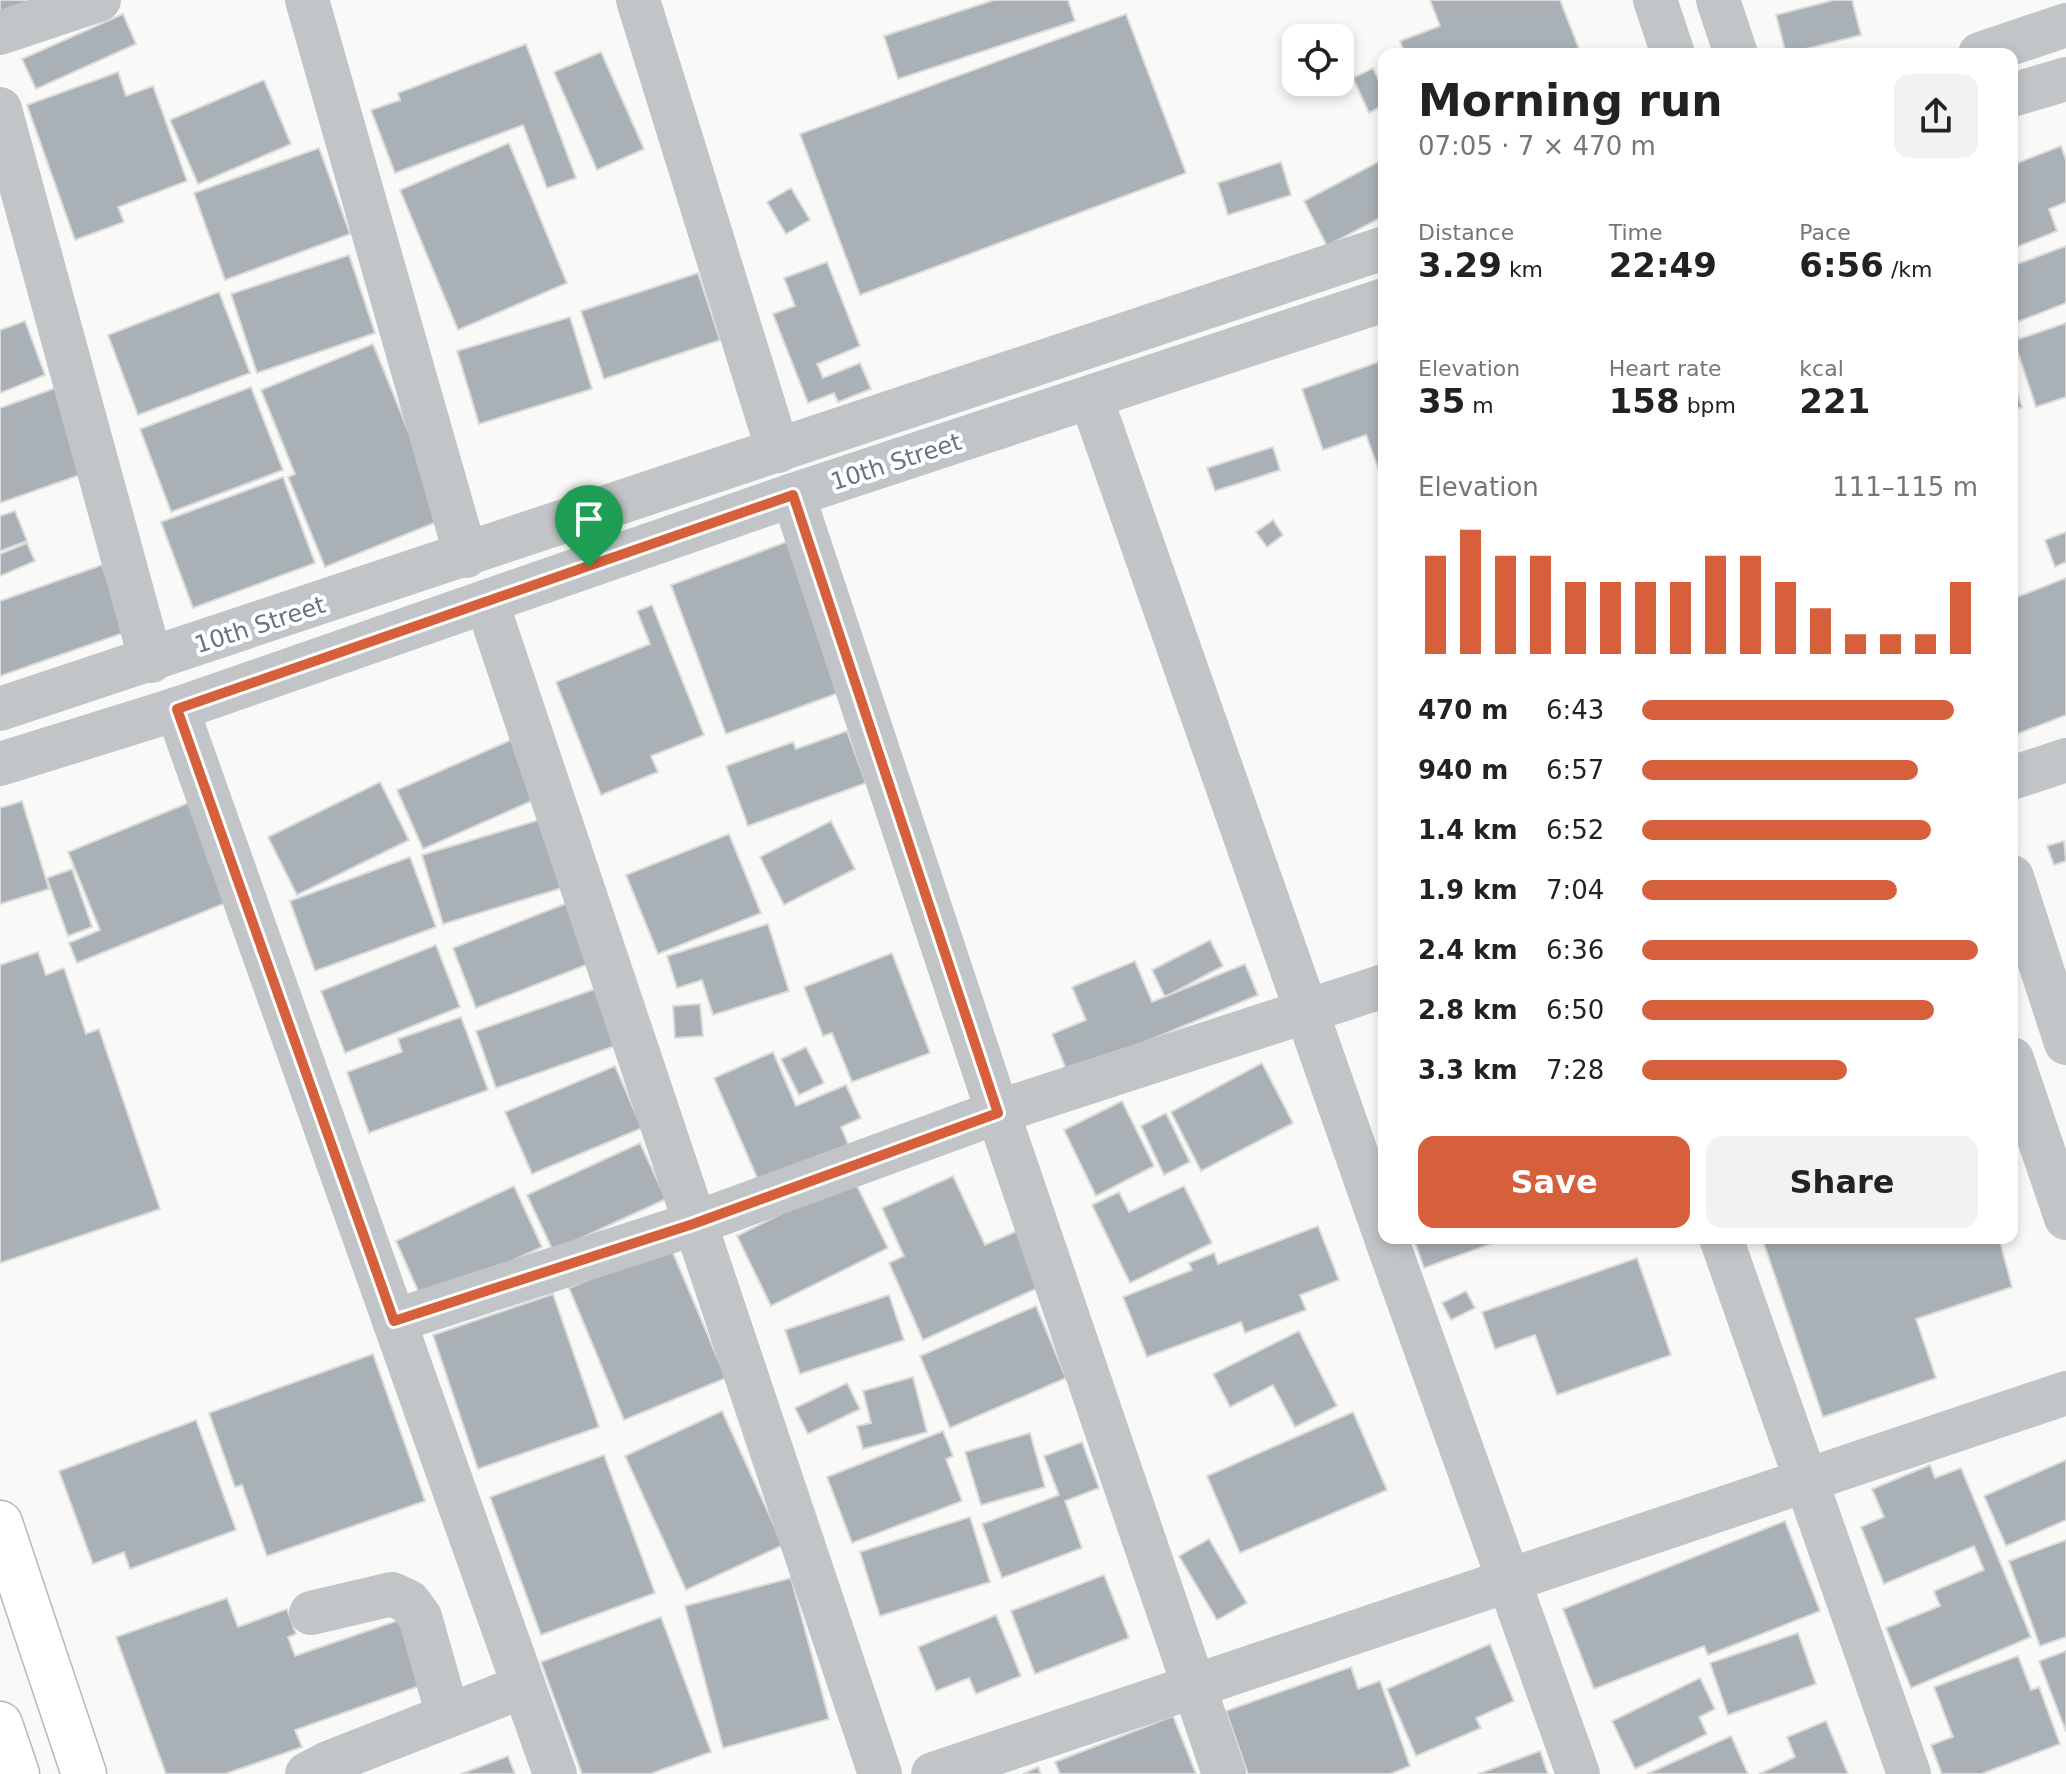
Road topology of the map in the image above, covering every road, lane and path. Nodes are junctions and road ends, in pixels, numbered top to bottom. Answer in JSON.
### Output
{"nodes":[{"id":1,"x":99,"y":0,"type":"edge"},
{"id":2,"x":307,"y":0,"type":"edge"},
{"id":3,"x":638,"y":0,"type":"edge"},
{"id":4,"x":1655,"y":0,"type":"edge"},
{"id":5,"x":1718,"y":0,"type":"edge"},
{"id":6,"x":2066,"y":25,"type":"edge"},
{"id":7,"x":0,"y":33,"type":"edge"},
{"id":8,"x":1671,"y":48,"type":"edge"},
{"id":9,"x":1734,"y":48,"type":"edge"},
{"id":10,"x":1998,"y":48,"type":"edge"},
{"id":11,"x":2066,"y":79,"type":"edge"},
{"id":12,"x":2018,"y":93,"type":"edge"},
{"id":13,"x":0,"y":109,"type":"edge"},
{"id":14,"x":1378,"y":250,"type":"edge"},
{"id":15,"x":1378,"y":302,"type":"edge"},
{"id":16,"x":1091,"y":398,"type":"junction"},
{"id":17,"x":778,"y":451,"type":"junction"},
{"id":18,"x":793,"y":495,"type":"junction"},
{"id":19,"x":466,"y":556,"type":"junction"},
{"id":20,"x":487,"y":603,"type":"junction"},
{"id":21,"x":151,"y":661,"type":"junction"},
{"id":22,"x":0,"y":709,"type":"edge"},
{"id":23,"x":177,"y":709,"type":"junction"},
{"id":24,"x":2066,"y":760,"type":"edge"},
{"id":25,"x":0,"y":764,"type":"edge"},
{"id":26,"x":2018,"y":776,"type":"edge"},
{"id":27,"x":2018,"y":895,"type":"edge"},
{"id":28,"x":1378,"y":988,"type":"edge"},
{"id":29,"x":1306,"y":1013,"type":"junction"},
{"id":30,"x":2066,"y":1043,"type":"edge"},
{"id":31,"x":2018,"y":1077,"type":"edge"},
{"id":32,"x":998,"y":1113,"type":"junction"},
{"id":33,"x":1378,"y":1215,"type":"edge"},
{"id":34,"x":2066,"y":1218,"type":"edge"},
{"id":35,"x":693,"y":1224,"type":"junction"},
{"id":36,"x":1388,"y":1244,"type":"edge"},
{"id":37,"x":1723,"y":1244,"type":"edge"},
{"id":38,"x":394,"y":1321,"type":"junction"},
{"id":39,"x":2066,"y":1393,"type":"edge"},
{"id":40,"x":1806,"y":1480,"type":"junction"},
{"id":41,"x":0,"y":1523,"type":"edge"},
{"id":42,"x":1508,"y":1581,"type":"junction"},
{"id":43,"x":311,"y":1613,"type":"dead end"},
{"id":44,"x":522,"y":1687,"type":"junction"},
{"id":45,"x":1192,"y":1687,"type":"junction"},
{"id":46,"x":448,"y":1716,"type":"junction"},
{"id":47,"x":0,"y":1724,"type":"edge"},
{"id":48,"x":17,"y":1774,"type":"edge"},
{"id":49,"x":84,"y":1774,"type":"edge"},
{"id":50,"x":307,"y":1774,"type":"edge"},
{"id":51,"x":555,"y":1774,"type":"edge"},
{"id":52,"x":880,"y":1774,"type":"edge"},
{"id":53,"x":933,"y":1774,"type":"edge"},
{"id":54,"x":1224,"y":1774,"type":"edge"},
{"id":55,"x":1578,"y":1774,"type":"edge"},
{"id":56,"x":1909,"y":1774,"type":"edge"}],
"edges":[{"from":1,"to":7,"type":"street"},
{"from":2,"to":19,"type":"street"},
{"from":3,"to":17,"type":"street"},
{"from":4,"to":8,"type":"street"},
{"from":5,"to":9,"type":"street"},
{"from":6,"to":10,"type":"street"},
{"from":11,"to":12,"type":"street"},
{"from":13,"to":21,"type":"street"},
{"from":14,"to":17,"type":"street","name":"10th Street"},
{"from":15,"to":16,"type":"street","name":"10th Street"},
{"from":16,"to":18,"type":"street","name":"10th Street"},
{"from":16,"to":29,"type":"street"},
{"from":17,"to":19,"type":"street","name":"10th Street"},
{"from":18,"to":20,"type":"street","name":"10th Street"},
{"from":18,"to":32,"type":"street"},
{"from":19,"to":21,"type":"street","name":"10th Street"},
{"from":20,"to":23,"type":"street","name":"10th Street"},
{"from":20,"to":35,"type":"street"},
{"from":21,"to":22,"type":"street","name":"10th Street"},
{"from":23,"to":25,"type":"street","name":"10th Street"},
{"from":23,"to":38,"type":"street"},
{"from":24,"to":26,"type":"street"},
{"from":27,"to":30,"type":"street"},
{"from":28,"to":29,"type":"street"},
{"from":29,"to":32,"type":"street"},
{"from":29,"to":33,"type":"street"},
{"from":31,"to":34,"type":"street"},
{"from":32,"to":35,"type":"street"},
{"from":32,"to":45,"type":"street"},
{"from":35,"to":38,"type":"street"},
{"from":35,"to":52,"type":"street"},
{"from":36,"to":42,"type":"street"},
{"from":37,"to":40,"type":"street"},
{"from":38,"to":44,"type":"street"},
{"from":39,"to":40,"type":"street"},
{"from":40,"to":42,"type":"street"},
{"from":40,"to":56,"type":"street"},
{"from":41,"to":49,"type":"main road"},
{"from":42,"to":45,"type":"street"},
{"from":42,"to":55,"type":"street"},
{"from":43,"to":46,"type":"street"},
{"from":44,"to":46,"type":"street"},
{"from":44,"to":51,"type":"street"},
{"from":45,"to":53,"type":"street"},
{"from":45,"to":54,"type":"street"},
{"from":46,"to":50,"type":"street"},
{"from":47,"to":48,"type":"main road"}]}
